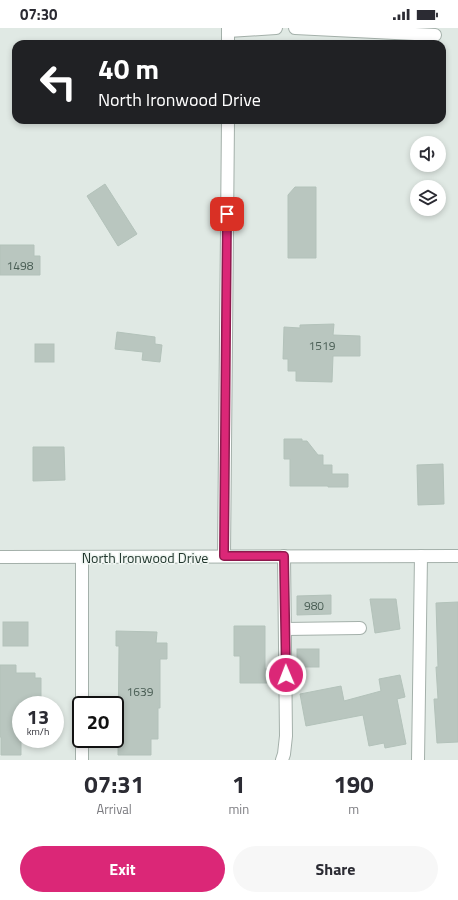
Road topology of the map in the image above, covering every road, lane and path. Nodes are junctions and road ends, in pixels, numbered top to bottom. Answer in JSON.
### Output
{"nodes":[{"id":1,"x":276,"y":28,"type":"edge"},
{"id":2,"x":295,"y":28,"type":"edge"},
{"id":3,"x":228,"y":29,"type":"edge"},
{"id":4,"x":435,"y":35,"type":"dead end"},
{"id":5,"x":228,"y":40,"type":"edge"},
{"id":6,"x":228,"y":124,"type":"edge"},
{"id":7,"x":224,"y":556,"type":"junction"},
{"id":8,"x":284,"y":556,"type":"junction"},
{"id":9,"x":421,"y":556,"type":"junction"},
{"id":10,"x":458,"y":556,"type":"edge"},
{"id":11,"x":0,"y":557,"type":"edge"},
{"id":12,"x":82,"y":557,"type":"junction"},
{"id":13,"x":360,"y":628,"type":"dead end"},
{"id":14,"x":285,"y":629,"type":"junction"},
{"id":15,"x":82,"y":696,"type":"edge"},
{"id":16,"x":82,"y":748,"type":"edge"},
{"id":17,"x":82,"y":760,"type":"edge"},
{"id":18,"x":282,"y":760,"type":"edge"},
{"id":19,"x":418,"y":760,"type":"edge"}],
"edges":[{"from":1,"to":3,"type":"street"},
{"from":2,"to":4,"type":"street"},
{"from":3,"to":5,"type":"street"},
{"from":6,"to":7,"type":"street"},
{"from":7,"to":8,"type":"street","name":"North Ironwood Drive"},
{"from":7,"to":12,"type":"street","name":"North Ironwood Drive"},
{"from":8,"to":9,"type":"street","name":"North Ironwood Drive"},
{"from":8,"to":14,"type":"street"},
{"from":9,"to":10,"type":"street","name":"North Ironwood Drive"},
{"from":9,"to":19,"type":"street"},
{"from":11,"to":12,"type":"street","name":"North Ironwood Drive"},
{"from":12,"to":15,"type":"street"},
{"from":13,"to":14,"type":"street"},
{"from":14,"to":18,"type":"street"},
{"from":16,"to":17,"type":"street"}]}
